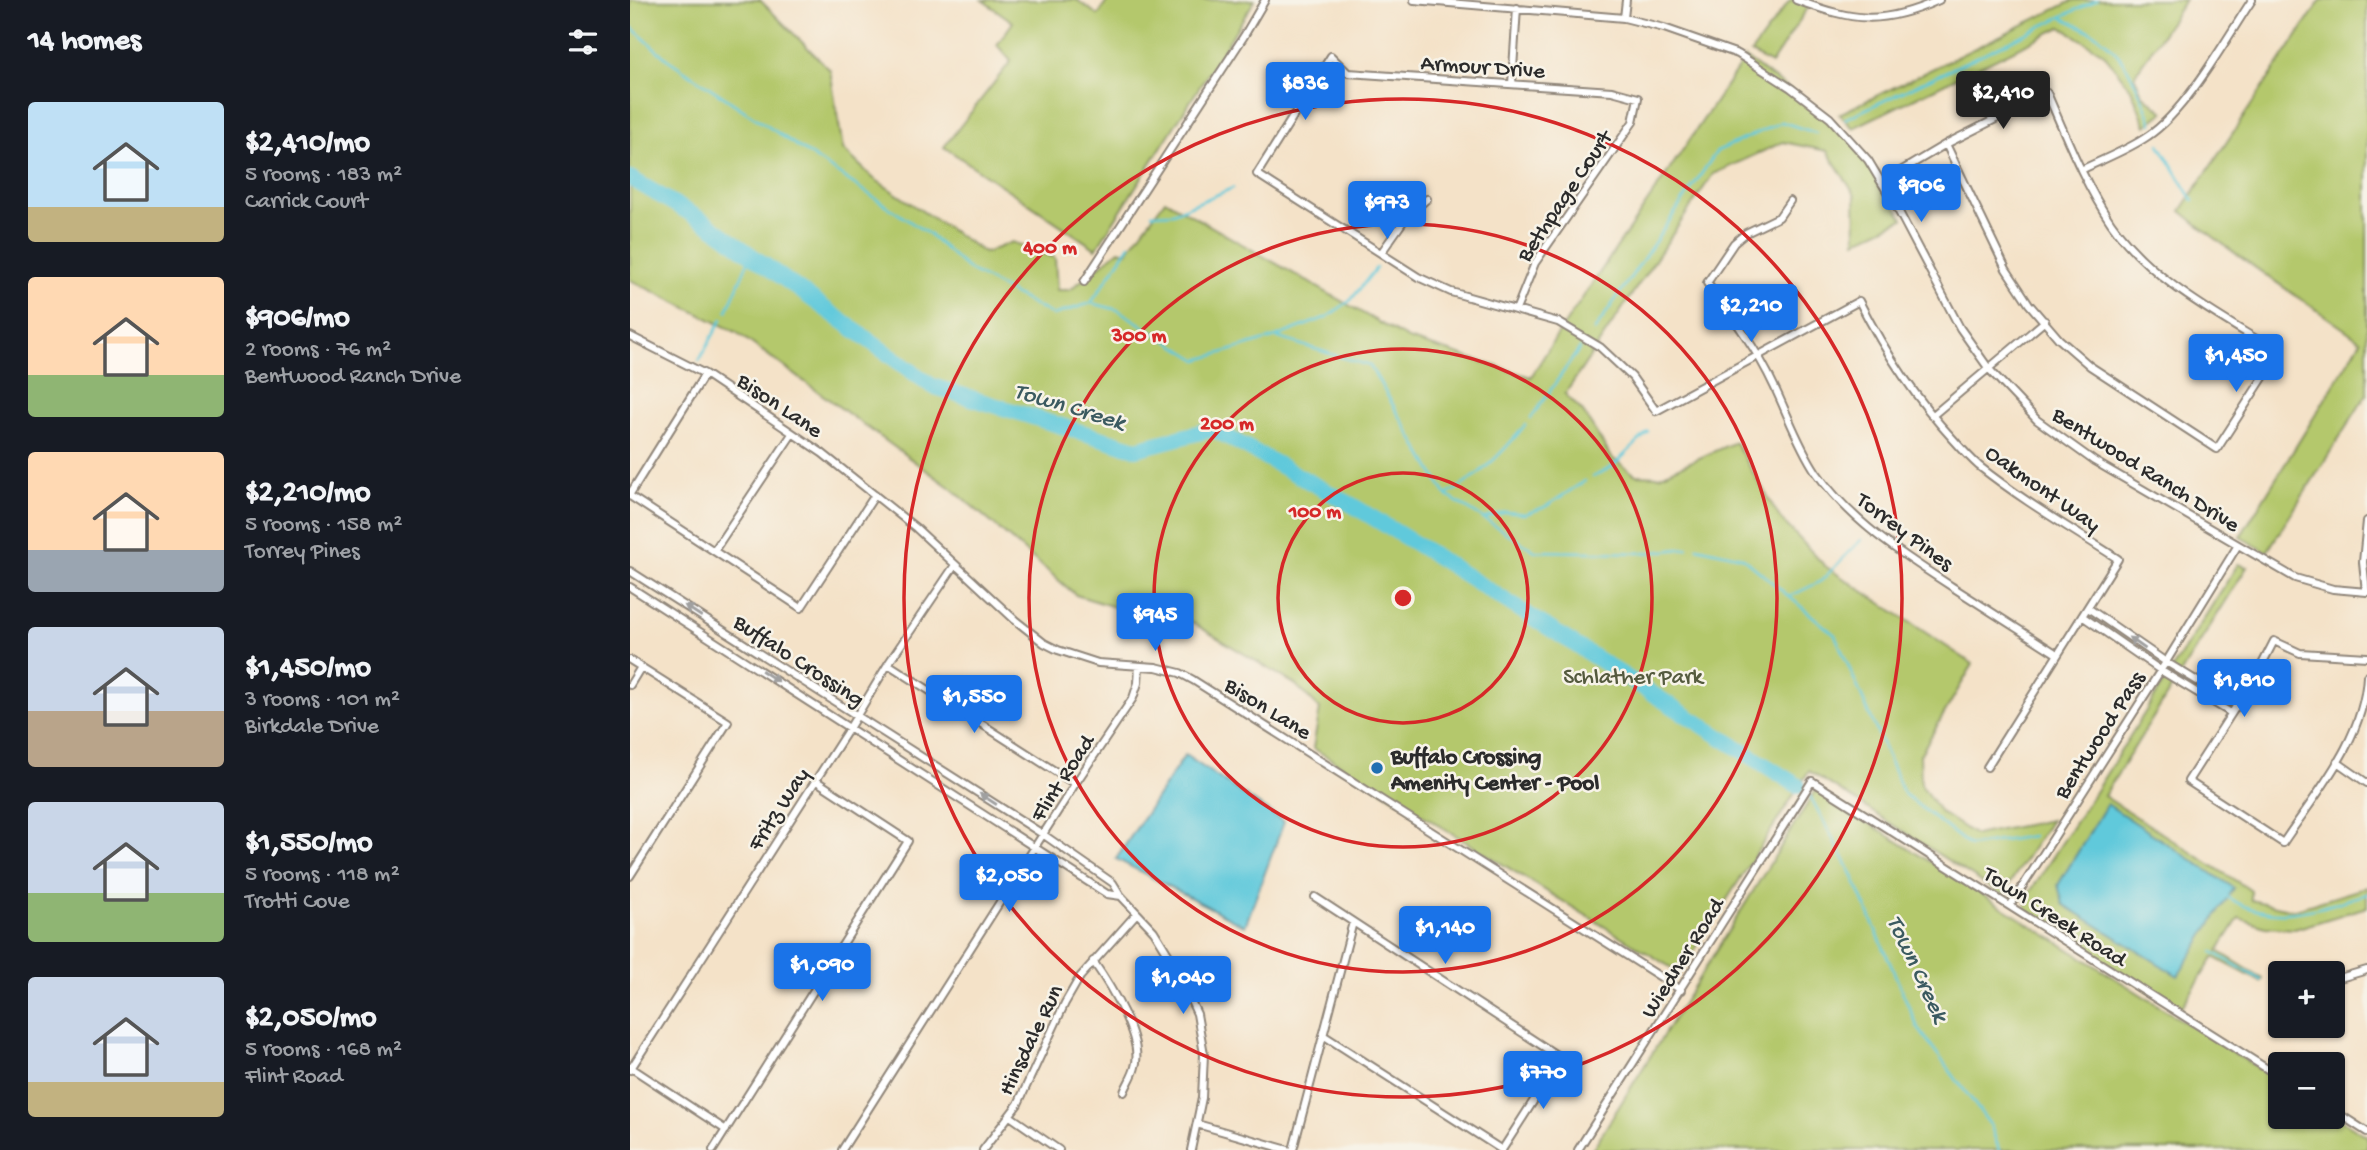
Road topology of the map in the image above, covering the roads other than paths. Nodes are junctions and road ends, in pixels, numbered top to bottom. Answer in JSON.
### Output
{"nodes":[{"id":1,"x":1265,"y":0,"type":"edge"},
{"id":2,"x":1414,"y":0,"type":"edge"},
{"id":3,"x":1626,"y":0,"type":"edge"},
{"id":4,"x":1796,"y":0,"type":"edge"},
{"id":5,"x":1939,"y":0,"type":"edge"},
{"id":6,"x":2252,"y":0,"type":"edge"},
{"id":7,"x":1517,"y":8,"type":"junction"},
{"id":8,"x":1624,"y":18,"type":"junction"},
{"id":9,"x":1512,"y":84,"type":"junction"},
{"id":10,"x":1638,"y":98,"type":"joint"},
{"id":11,"x":1946,"y":144,"type":"junction"},
{"id":12,"x":2081,"y":170,"type":"junction"},
{"id":13,"x":1882,"y":182,"type":"junction"},
{"id":14,"x":1427,"y":198,"type":"dead end"},
{"id":15,"x":1790,"y":201,"type":"dead end"},
{"id":16,"x":1381,"y":253,"type":"junction"},
{"id":17,"x":1084,"y":282,"type":"dead end"},
{"id":18,"x":1516,"y":310,"type":"junction"},
{"id":19,"x":2045,"y":321,"type":"junction"},
{"id":20,"x":630,"y":336,"type":"edge"},
{"id":21,"x":1758,"y":356,"type":"junction"},
{"id":22,"x":1989,"y":369,"type":"junction"},
{"id":23,"x":705,"y":374,"type":"junction"},
{"id":24,"x":1932,"y":416,"type":"junction"},
{"id":25,"x":792,"y":434,"type":"junction"},
{"id":26,"x":630,"y":495,"type":"edge"},
{"id":27,"x":875,"y":495,"type":"junction"},
{"id":28,"x":2367,"y":521,"type":"edge"},
{"id":29,"x":2238,"y":545,"type":"junction"},
{"id":30,"x":715,"y":551,"type":"junction"},
{"id":31,"x":955,"y":565,"type":"junction"},
{"id":32,"x":630,"y":571,"type":"edge"},
{"id":33,"x":630,"y":587,"type":"edge"},
{"id":34,"x":2366,"y":592,"type":"edge"},
{"id":35,"x":2088,"y":608,"type":"junction"},
{"id":36,"x":2082,"y":616,"type":"junction"},
{"id":37,"x":2057,"y":654,"type":"junction"},
{"id":38,"x":2367,"y":657,"type":"edge"},
{"id":39,"x":630,"y":660,"type":"edge"},
{"id":40,"x":2166,"y":662,"type":"junction"},
{"id":41,"x":888,"y":664,"type":"junction"},
{"id":42,"x":1139,"y":666,"type":"junction"},
{"id":43,"x":641,"y":667,"type":"junction"},
{"id":44,"x":2160,"y":670,"type":"junction"},
{"id":45,"x":2367,"y":676,"type":"edge"},
{"id":46,"x":630,"y":685,"type":"edge"},
{"id":47,"x":2237,"y":705,"type":"junction"},
{"id":48,"x":2231,"y":713,"type":"junction"},
{"id":49,"x":857,"y":716,"type":"junction"},
{"id":50,"x":850,"y":727,"type":"junction"},
{"id":51,"x":2337,"y":762,"type":"junction"},
{"id":52,"x":1987,"y":767,"type":"dead end"},
{"id":53,"x":815,"y":780,"type":"junction"},
{"id":54,"x":1812,"y":781,"type":"joint"},
{"id":55,"x":2367,"y":783,"type":"edge"},
{"id":56,"x":1075,"y":784,"type":"junction"},
{"id":57,"x":1044,"y":835,"type":"junction"},
{"id":58,"x":1036,"y":847,"type":"junction"},
{"id":59,"x":630,"y":876,"type":"edge"},
{"id":60,"x":1121,"y":896,"type":"junction"},
{"id":61,"x":1315,"y":898,"type":"dead end"},
{"id":62,"x":2010,"y":906,"type":"junction"},
{"id":63,"x":1137,"y":913,"type":"junction"},
{"id":64,"x":1353,"y":922,"type":"junction"},
{"id":65,"x":1093,"y":961,"type":"junction"},
{"id":66,"x":2367,"y":970,"type":"edge"},
{"id":67,"x":2345,"y":977,"type":"edge"},
{"id":68,"x":1681,"y":990,"type":"junction"},
{"id":69,"x":1323,"y":1035,"type":"junction"},
{"id":70,"x":630,"y":1069,"type":"edge"},
{"id":71,"x":2268,"y":1069,"type":"edge"},
{"id":72,"x":1124,"y":1092,"type":"dead end"},
{"id":73,"x":1010,"y":1116,"type":"junction"},
{"id":74,"x":2345,"y":1118,"type":"edge"},
{"id":75,"x":1197,"y":1124,"type":"junction"},
{"id":76,"x":726,"y":1130,"type":"junction"},
{"id":77,"x":2367,"y":1132,"type":"edge"},
{"id":78,"x":713,"y":1150,"type":"edge"},
{"id":79,"x":842,"y":1150,"type":"edge"},
{"id":80,"x":982,"y":1150,"type":"edge"},
{"id":81,"x":1059,"y":1150,"type":"edge"},
{"id":82,"x":1191,"y":1150,"type":"edge"},
{"id":83,"x":1290,"y":1150,"type":"edge"},
{"id":84,"x":1502,"y":1150,"type":"edge"},
{"id":85,"x":1578,"y":1150,"type":"edge"}],
"edges":[{"from":1,"to":17,"type":"street"},
{"from":2,"to":7,"type":"street","name":"Bentwood Ranch Drive"},
{"from":3,"to":8,"type":"street"},
{"from":4,"to":5,"type":"street"},
{"from":6,"to":12,"type":"street"},
{"from":7,"to":8,"type":"street","name":"Bentwood Ranch Drive"},
{"from":7,"to":9,"type":"street"},
{"from":8,"to":13,"type":"street","name":"Bentwood Ranch Drive"},
{"from":9,"to":10,"type":"street","name":"Armour Drive"},
{"from":9,"to":16,"type":"street","name":"Armour Drive"},
{"from":10,"to":18,"type":"street","name":"Bethpage Court"},
{"from":11,"to":12,"type":"street"},
{"from":11,"to":13,"type":"street"},
{"from":11,"to":19,"type":"street"},
{"from":12,"to":19,"type":"street"},
{"from":13,"to":22,"type":"street","name":"Bentwood Ranch Drive"},
{"from":14,"to":16,"type":"street"},
{"from":15,"to":21,"type":"street","name":"Torrey Pines"},
{"from":16,"to":18,"type":"street"},
{"from":18,"to":21,"type":"street"},
{"from":19,"to":22,"type":"street"},
{"from":20,"to":23,"type":"street","name":"Bison Lane"},
{"from":21,"to":24,"type":"street","name":"Oakmont Way"},
{"from":21,"to":37,"type":"street","name":"Torrey Pines"},
{"from":22,"to":24,"type":"street"},
{"from":22,"to":29,"type":"street","name":"Bentwood Ranch Drive"},
{"from":23,"to":25,"type":"street","name":"Bison Lane"},
{"from":23,"to":26,"type":"street"},
{"from":24,"to":35,"type":"street","name":"Oakmont Way"},
{"from":25,"to":27,"type":"street","name":"Bison Lane"},
{"from":25,"to":30,"type":"street"},
{"from":26,"to":30,"type":"street"},
{"from":27,"to":30,"type":"street"},
{"from":27,"to":31,"type":"street","name":"Bison Lane"},
{"from":28,"to":34,"type":"street"},
{"from":29,"to":34,"type":"street","name":"Bentwood Ranch Drive"},
{"from":29,"to":40,"type":"street","name":"Bentwood Pass"},
{"from":31,"to":41,"type":"street","name":"Fritz Way"},
{"from":31,"to":42,"type":"street","name":"Bison Lane"},
{"from":49,"to":32,"type":"street","name":"Buffalo Crossing","one_way":true},
{"from":33,"to":50,"type":"street","name":"Buffalo Crossing","one_way":true},
{"from":35,"to":36,"type":"street"},
{"from":40,"to":35,"type":"street","one_way":true},
{"from":36,"to":37,"type":"street"},
{"from":36,"to":44,"type":"street"},
{"from":37,"to":52,"type":"street"},
{"from":38,"to":47,"type":"street"},
{"from":39,"to":43,"type":"street"},
{"from":40,"to":44,"type":"street","name":"Bentwood Pass"},
{"from":40,"to":47,"type":"street"},
{"from":41,"to":49,"type":"street","name":"Fritz Way"},
{"from":41,"to":56,"type":"street"},
{"from":42,"to":56,"type":"street","name":"Flint Road"},
{"from":42,"to":68,"type":"street","name":"Bison Lane"},
{"from":43,"to":46,"type":"street"},
{"from":43,"to":59,"type":"street"},
{"from":44,"to":48,"type":"street"},
{"from":44,"to":62,"type":"street","name":"Bentwood Pass"},
{"from":45,"to":51,"type":"street"},
{"from":47,"to":48,"type":"street"},
{"from":48,"to":51,"type":"street"},
{"from":49,"to":50,"type":"street","name":"Fritz Way"},
{"from":57,"to":49,"type":"street","name":"Buffalo Crossing","one_way":true},
{"from":50,"to":53,"type":"street","name":"Fritz Way"},
{"from":50,"to":58,"type":"street","name":"Buffalo Crossing"},
{"from":51,"to":55,"type":"street"},
{"from":53,"to":70,"type":"street","name":"Fritz Way"},
{"from":53,"to":76,"type":"street"},
{"from":54,"to":62,"type":"street","name":"Town Creek Road"},
{"from":54,"to":68,"type":"street","name":"Wiedner Road"},
{"from":56,"to":57,"type":"street","name":"Flint Road"},
{"from":57,"to":58,"type":"street","name":"Flint Road"},
{"from":57,"to":60,"type":"street","name":"Buffalo Crossing"},
{"from":58,"to":60,"type":"street","name":"Buffalo Crossing"},
{"from":58,"to":79,"type":"street","name":"Flint Road"},
{"from":60,"to":63,"type":"street","name":"Buffalo Crossing"},
{"from":61,"to":64,"type":"street"},
{"from":62,"to":71,"type":"street","name":"Town Creek Road"},
{"from":63,"to":65,"type":"street","name":"Hinsdale Run"},
{"from":63,"to":75,"type":"street","name":"Buffalo Crossing"},
{"from":64,"to":69,"type":"street"},
{"from":64,"to":84,"type":"street"},
{"from":65,"to":72,"type":"street"},
{"from":65,"to":73,"type":"street","name":"Hinsdale Run"},
{"from":66,"to":67,"type":"street"},
{"from":68,"to":85,"type":"street","name":"Wiedner Road"},
{"from":69,"to":83,"type":"street"},
{"from":69,"to":84,"type":"street"},
{"from":70,"to":76,"type":"street"},
{"from":73,"to":80,"type":"street","name":"Hinsdale Run"},
{"from":73,"to":81,"type":"street"},
{"from":74,"to":77,"type":"street"},
{"from":75,"to":82,"type":"street","name":"Buffalo Crossing"},
{"from":75,"to":83,"type":"street"},
{"from":76,"to":78,"type":"street"}]}
